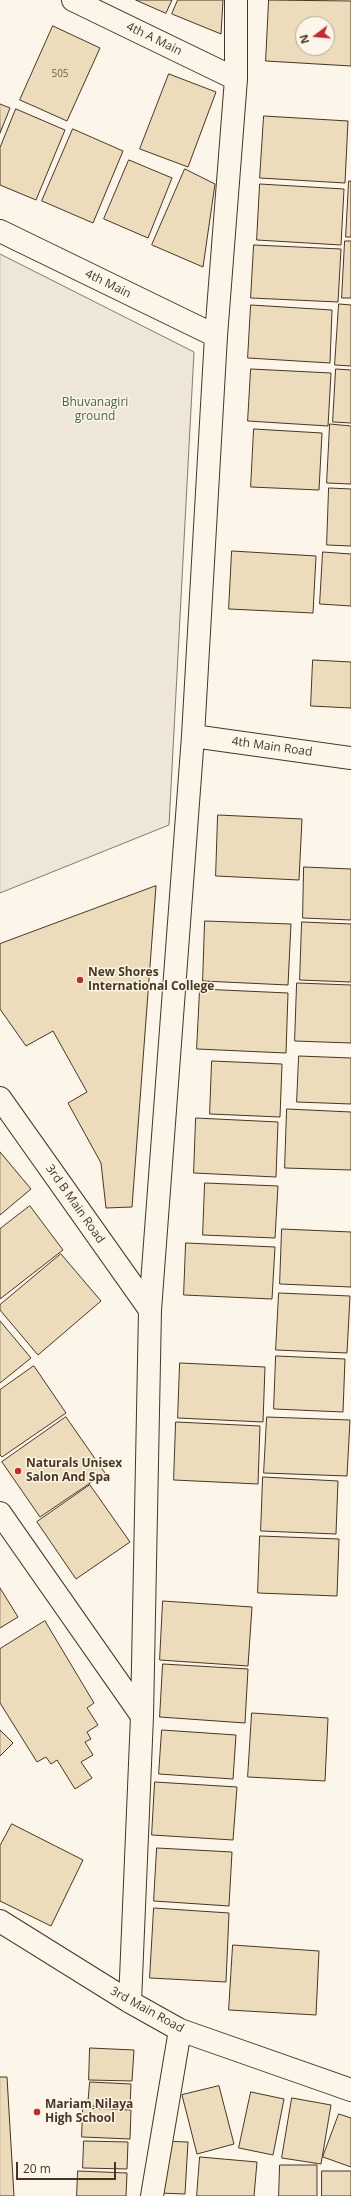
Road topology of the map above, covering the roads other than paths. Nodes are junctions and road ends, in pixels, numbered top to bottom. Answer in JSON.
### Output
{"nodes":[{"id":1,"x":73,"y":0,"type":"edge"},
{"id":2,"x":236,"y":0,"type":"edge"},
{"id":3,"x":236,"y":79,"type":"junction"},
{"id":4,"x":0,"y":231,"type":"edge"},
{"id":5,"x":216,"y":336,"type":"junction"},
{"id":6,"x":193,"y":736,"type":"junction"},
{"id":7,"x":351,"y":758,"type":"edge"},
{"id":8,"x":0,"y":1098,"type":"edge"},
{"id":9,"x":150,"y":1310,"type":"junction"},
{"id":10,"x":0,"y":1513,"type":"edge"},
{"id":11,"x":142,"y":1716,"type":"junction"},
{"id":12,"x":0,"y":1921,"type":"edge"},
{"id":13,"x":130,"y":2002,"type":"junction"},
{"id":14,"x":180,"y":2030,"type":"junction"},
{"id":15,"x":351,"y":2090,"type":"edge"},
{"id":16,"x":152,"y":2196,"type":"edge"}],
"edges":[{"from":1,"to":3,"type":"street","name":"4th A Main"},
{"from":2,"to":3,"type":"street"},
{"from":3,"to":5,"type":"street"},
{"from":4,"to":5,"type":"street","name":"4th Main"},
{"from":5,"to":6,"type":"street"},
{"from":6,"to":7,"type":"street","name":"4th Main Road"},
{"from":6,"to":9,"type":"street"},
{"from":8,"to":9,"type":"street","name":"3rd B Main Road"},
{"from":9,"to":11,"type":"street"},
{"from":10,"to":11,"type":"street"},
{"from":11,"to":13,"type":"street"},
{"from":12,"to":13,"type":"street","name":"3rd Main Road"},
{"from":13,"to":14,"type":"street","name":"3rd Main Road"},
{"from":14,"to":15,"type":"street","name":"3rd Main Road"},
{"from":14,"to":16,"type":"street"}]}
